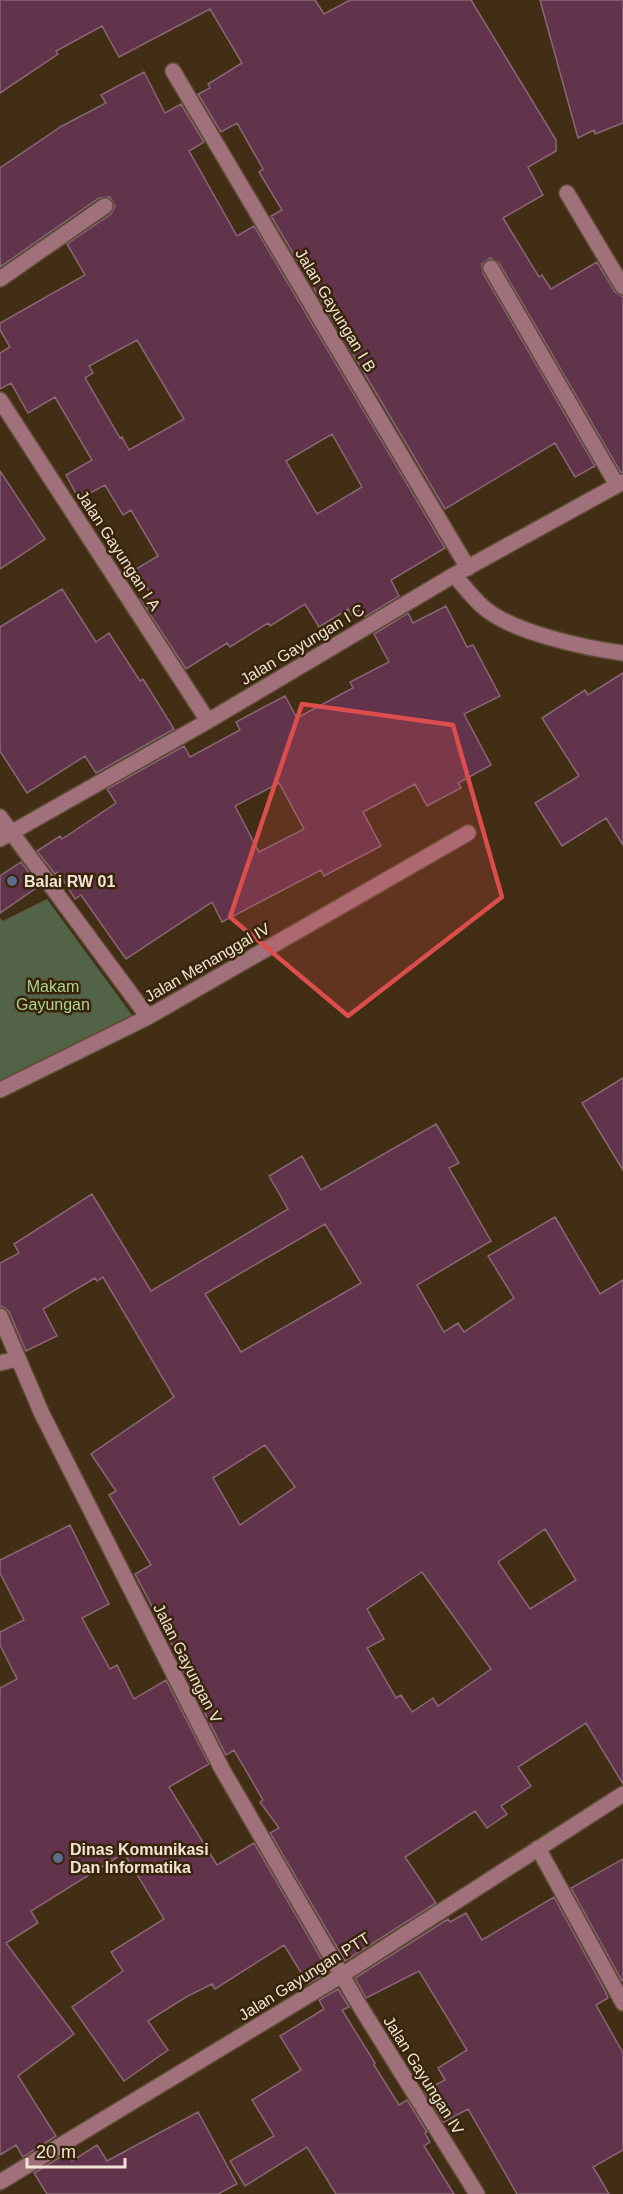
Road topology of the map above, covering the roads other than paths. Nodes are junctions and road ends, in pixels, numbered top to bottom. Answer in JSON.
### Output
{"nodes":[{"id":1,"x":173,"y":71,"type":"dead end"},
{"id":2,"x":567,"y":193,"type":"dead end"},
{"id":3,"x":105,"y":206,"type":"dead end"},
{"id":4,"x":491,"y":268,"type":"dead end"},
{"id":5,"x":0,"y":279,"type":"edge"},
{"id":6,"x":623,"y":287,"type":"edge"},
{"id":7,"x":0,"y":400,"type":"edge"},
{"id":8,"x":620,"y":483,"type":"edge"},
{"id":9,"x":468,"y":568,"type":"junction"},
{"id":10,"x":453,"y":575,"type":"junction"},
{"id":11,"x":623,"y":653,"type":"edge"},
{"id":12,"x":208,"y":721,"type":"junction"},
{"id":13,"x":0,"y":817,"type":"edge"},
{"id":14,"x":468,"y":833,"type":"dead end"},
{"id":15,"x":5,"y":836,"type":"edge"},
{"id":16,"x":148,"y":1017,"type":"junction"},
{"id":17,"x":0,"y":1090,"type":"edge"},
{"id":18,"x":0,"y":1316,"type":"edge"},
{"id":19,"x":18,"y":1359,"type":"junction"},
{"id":20,"x":0,"y":1363,"type":"edge"},
{"id":21,"x":623,"y":1794,"type":"edge"},
{"id":22,"x":538,"y":1848,"type":"junction"},
{"id":23,"x":342,"y":1975,"type":"junction"},
{"id":24,"x":623,"y":2003,"type":"edge"},
{"id":25,"x":0,"y":2182,"type":"edge"},
{"id":26,"x":477,"y":2194,"type":"edge"}],
"edges":[{"from":1,"to":9,"type":"street","name":"Jalan Gayungan I B"},
{"from":2,"to":6,"type":"street"},
{"from":3,"to":5,"type":"street"},
{"from":4,"to":8,"type":"street"},
{"from":7,"to":12,"type":"street","name":"Jalan Gayungan I A"},
{"from":8,"to":9,"type":"street","name":"Jalan Gayungan I C"},
{"from":9,"to":10,"type":"street","name":"Jalan Gayungan I C"},
{"from":10,"to":11,"type":"street"},
{"from":10,"to":12,"type":"street","name":"Jalan Gayungan I C"},
{"from":12,"to":15,"type":"street","name":"Jalan Gayungan I C"},
{"from":13,"to":15,"type":"street","name":"Jalan Menanggal IV"},
{"from":14,"to":16,"type":"street","name":"Jalan Menanggal IV"},
{"from":15,"to":16,"type":"street","name":"Jalan Menanggal IV"},
{"from":16,"to":17,"type":"street"},
{"from":18,"to":19,"type":"street","name":"Jalan Gayungan V"},
{"from":19,"to":20,"type":"street"},
{"from":19,"to":23,"type":"street","name":"Jalan Gayungan V"},
{"from":21,"to":22,"type":"street","name":"Jalan Gayungan PTT"},
{"from":22,"to":23,"type":"street","name":"Jalan Gayungan PTT"},
{"from":22,"to":24,"type":"street"},
{"from":23,"to":25,"type":"street","name":"Jalan Gayungan PTT"},
{"from":23,"to":26,"type":"street","name":"Jalan Gayungan IV"}]}
